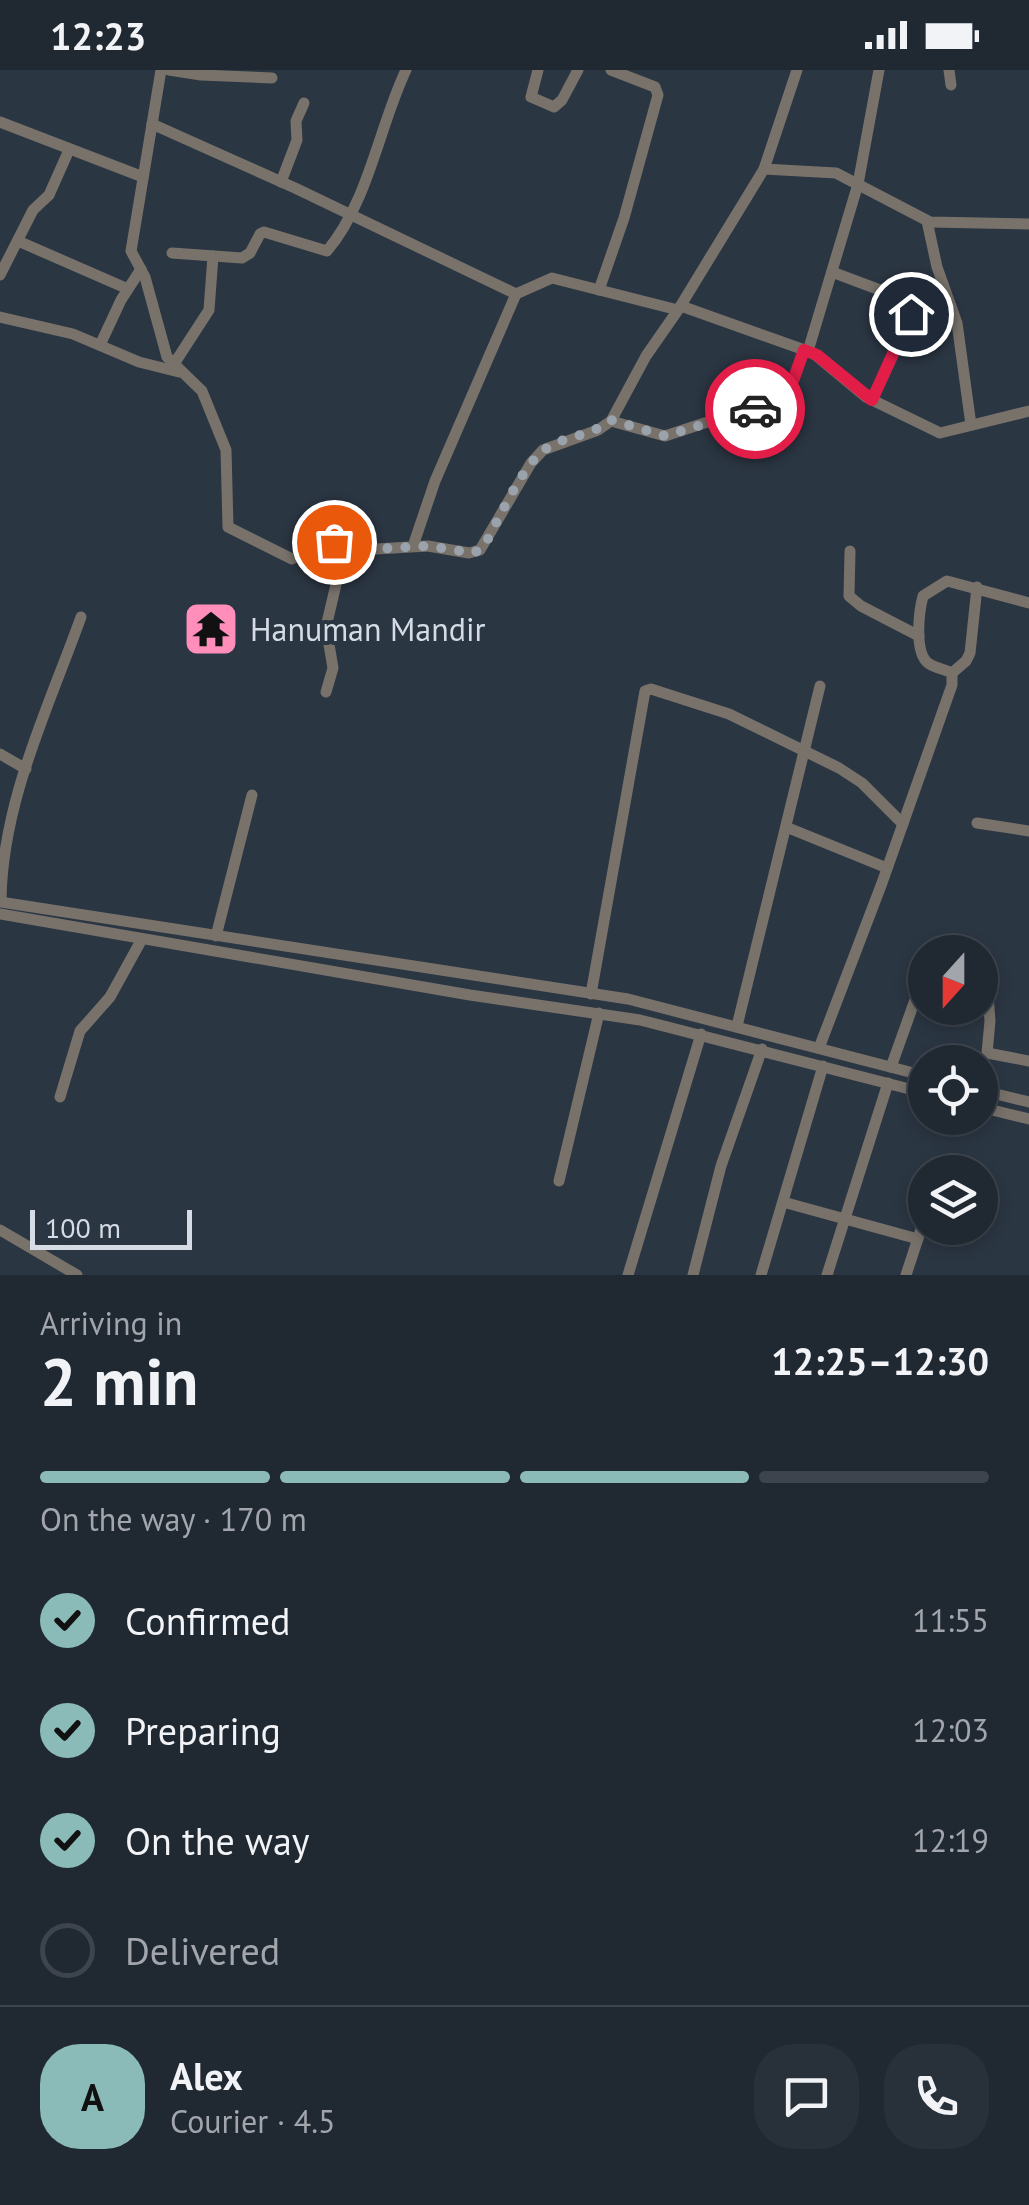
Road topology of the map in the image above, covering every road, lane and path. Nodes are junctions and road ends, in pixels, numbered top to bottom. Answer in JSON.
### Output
{"nodes":[{"id":1,"x":161,"y":70,"type":"edge"},
{"id":2,"x":169,"y":70,"type":"edge"},
{"id":3,"x":406,"y":70,"type":"edge"},
{"id":4,"x":538,"y":70,"type":"edge"},
{"id":5,"x":578,"y":70,"type":"edge"},
{"id":6,"x":611,"y":70,"type":"edge"},
{"id":7,"x":797,"y":70,"type":"edge"},
{"id":8,"x":879,"y":70,"type":"edge"},
{"id":9,"x":949,"y":70,"type":"edge"},
{"id":10,"x":272,"y":78,"type":"dead end"},
{"id":11,"x":950,"y":86,"type":"dead end"},
{"id":12,"x":304,"y":103,"type":"dead end"},
{"id":13,"x":0,"y":122,"type":"edge"},
{"id":14,"x":152,"y":124,"type":"junction"},
{"id":15,"x":69,"y":150,"type":"junction"},
{"id":16,"x":764,"y":169,"type":"junction"},
{"id":17,"x":143,"y":177,"type":"junction"},
{"id":18,"x":281,"y":182,"type":"junction"},
{"id":19,"x":858,"y":184,"type":"junction"},
{"id":20,"x":351,"y":217,"type":"junction"},
{"id":21,"x":927,"y":220,"type":"junction"},
{"id":22,"x":1029,"y":224,"type":"edge"},
{"id":23,"x":18,"y":241,"type":"junction"},
{"id":24,"x":172,"y":253,"type":"dead end"},
{"id":25,"x":213,"y":256,"type":"junction"},
{"id":26,"x":141,"y":269,"type":"junction"},
{"id":27,"x":832,"y":272,"type":"junction"},
{"id":28,"x":0,"y":275,"type":"edge"},
{"id":29,"x":128,"y":289,"type":"junction"},
{"id":30,"x":599,"y":290,"type":"junction"},
{"id":31,"x":516,"y":294,"type":"junction"},
{"id":32,"x":948,"y":299,"type":"junction"},
{"id":33,"x":913,"y":300,"type":"junction"},
{"id":34,"x":680,"y":308,"type":"junction"},
{"id":35,"x":0,"y":316,"type":"edge"},
{"id":36,"x":100,"y":345,"type":"junction"},
{"id":37,"x":806,"y":351,"type":"junction"},
{"id":38,"x":178,"y":369,"type":"junction"},
{"id":39,"x":872,"y":400,"type":"junction"},
{"id":40,"x":1029,"y":411,"type":"edge"},
{"id":41,"x":611,"y":420,"type":"junction"},
{"id":42,"x":971,"y":425,"type":"junction"},
{"id":43,"x":346,"y":542,"type":"junction"},
{"id":44,"x":413,"y":546,"type":"junction"},
{"id":45,"x":850,"y":551,"type":"dead end"},
{"id":46,"x":977,"y":588,"type":"junction"},
{"id":47,"x":1029,"y":603,"type":"edge"},
{"id":48,"x":80,"y":617,"type":"dead end"},
{"id":49,"x":919,"y":636,"type":"junction"},
{"id":50,"x":952,"y":672,"type":"junction"},
{"id":51,"x":820,"y":686,"type":"dead end"},
{"id":52,"x":326,"y":692,"type":"dead end"},
{"id":53,"x":804,"y":752,"type":"junction"},
{"id":54,"x":0,"y":754,"type":"edge"},
{"id":55,"x":26,"y":769,"type":"junction"},
{"id":56,"x":252,"y":795,"type":"dead end"},
{"id":57,"x":903,"y":824,"type":"junction"},
{"id":58,"x":977,"y":824,"type":"dead end"},
{"id":59,"x":786,"y":826,"type":"junction"},
{"id":60,"x":1029,"y":831,"type":"edge"},
{"id":61,"x":888,"y":868,"type":"junction"},
{"id":62,"x":1,"y":901,"type":"edge"},
{"id":63,"x":0,"y":914,"type":"edge"},
{"id":64,"x":216,"y":933,"type":"junction"},
{"id":65,"x":142,"y":938,"type":"junction"},
{"id":66,"x":314,"y":949,"type":"junction"},
{"id":67,"x":213,"y":950,"type":"junction"},
{"id":68,"x":311,"y":967,"type":"junction"},
{"id":69,"x":591,"y":994,"type":"junction"},
{"id":70,"x":599,"y":1013,"type":"junction"},
{"id":71,"x":908,"y":1020,"type":"edge"},
{"id":72,"x":988,"y":1025,"type":"edge"},
{"id":73,"x":737,"y":1026,"type":"junction"},
{"id":74,"x":701,"y":1034,"type":"junction"},
{"id":75,"x":819,"y":1048,"type":"junction"},
{"id":76,"x":762,"y":1049,"type":"junction"},
{"id":77,"x":1029,"y":1061,"type":"edge"},
{"id":78,"x":822,"y":1066,"type":"junction"},
{"id":79,"x":891,"y":1067,"type":"junction"},
{"id":80,"x":908,"y":1072,"type":"edge"},
{"id":81,"x":888,"y":1083,"type":"junction"},
{"id":82,"x":908,"y":1088,"type":"edge"},
{"id":83,"x":998,"y":1094,"type":"edge"},
{"id":84,"x":60,"y":1097,"type":"dead end"},
{"id":85,"x":1029,"y":1102,"type":"edge"},
{"id":86,"x":998,"y":1111,"type":"edge"},
{"id":87,"x":1029,"y":1119,"type":"edge"},
{"id":88,"x":559,"y":1180,"type":"dead end"},
{"id":89,"x":782,"y":1202,"type":"junction"},
{"id":90,"x":845,"y":1220,"type":"junction"},
{"id":91,"x":0,"y":1230,"type":"edge"},
{"id":92,"x":908,"y":1236,"type":"edge"},
{"id":93,"x":916,"y":1245,"type":"edge"},
{"id":94,"x":62,"y":1271,"type":"edge"},
{"id":95,"x":77,"y":1275,"type":"edge"},
{"id":96,"x":628,"y":1275,"type":"edge"},
{"id":97,"x":693,"y":1275,"type":"edge"},
{"id":98,"x":761,"y":1275,"type":"edge"},
{"id":99,"x":827,"y":1275,"type":"edge"},
{"id":100,"x":906,"y":1275,"type":"edge"}],
"edges":[{"from":1,"to":14,"type":"street"},
{"from":2,"to":10,"type":"street"},
{"from":3,"to":20,"type":"street"},
{"from":4,"to":5,"type":"street"},
{"from":6,"to":30,"type":"street"},
{"from":7,"to":16,"type":"street"},
{"from":8,"to":19,"type":"street"},
{"from":9,"to":11,"type":"street"},
{"from":12,"to":18,"type":"street"},
{"from":13,"to":15,"type":"street"},
{"from":14,"to":17,"type":"street"},
{"from":14,"to":18,"type":"street"},
{"from":15,"to":17,"type":"street"},
{"from":15,"to":23,"type":"street"},
{"from":16,"to":19,"type":"street"},
{"from":16,"to":34,"type":"street"},
{"from":17,"to":26,"type":"street"},
{"from":18,"to":20,"type":"street"},
{"from":19,"to":21,"type":"street"},
{"from":19,"to":27,"type":"street"},
{"from":20,"to":25,"type":"street"},
{"from":20,"to":31,"type":"street"},
{"from":21,"to":22,"type":"street"},
{"from":21,"to":32,"type":"street"},
{"from":23,"to":28,"type":"street"},
{"from":23,"to":29,"type":"street"},
{"from":24,"to":25,"type":"street"},
{"from":25,"to":38,"type":"street"},
{"from":26,"to":29,"type":"street"},
{"from":26,"to":38,"type":"street"},
{"from":27,"to":33,"type":"street"},
{"from":27,"to":37,"type":"street"},
{"from":29,"to":36,"type":"street"},
{"from":30,"to":31,"type":"street"},
{"from":30,"to":34,"type":"street"},
{"from":31,"to":44,"type":"street"},
{"from":32,"to":33,"type":"street"},
{"from":32,"to":42,"type":"street"},
{"from":33,"to":39,"type":"street"},
{"from":34,"to":37,"type":"street"},
{"from":34,"to":41,"type":"street"},
{"from":35,"to":36,"type":"street"},
{"from":36,"to":38,"type":"street"},
{"from":37,"to":39,"type":"street"},
{"from":37,"to":41,"type":"street"},
{"from":38,"to":43,"type":"street"},
{"from":39,"to":42,"type":"street"},
{"from":40,"to":42,"type":"street"},
{"from":41,"to":44,"type":"street"},
{"from":43,"to":44,"type":"street"},
{"from":43,"to":52,"type":"street"},
{"from":45,"to":49,"type":"street"},
{"from":46,"to":47,"type":"street"},
{"from":46,"to":49,"type":"street"},
{"from":46,"to":50,"type":"street"},
{"from":48,"to":55,"type":"street"},
{"from":49,"to":50,"type":"street"},
{"from":50,"to":57,"type":"street"},
{"from":51,"to":53,"type":"street"},
{"from":53,"to":57,"type":"street"},
{"from":53,"to":59,"type":"street"},
{"from":53,"to":69,"type":"street"},
{"from":54,"to":55,"type":"street"},
{"from":55,"to":62,"type":"street"},
{"from":56,"to":64,"type":"street"},
{"from":57,"to":61,"type":"street"},
{"from":58,"to":60,"type":"street"},
{"from":59,"to":61,"type":"street"},
{"from":59,"to":73,"type":"street"},
{"from":61,"to":75,"type":"street"},
{"from":62,"to":64,"type":"street"},
{"from":63,"to":65,"type":"street"},
{"from":64,"to":66,"type":"street"},
{"from":64,"to":67,"type":"street"},
{"from":65,"to":67,"type":"street"},
{"from":65,"to":84,"type":"street"},
{"from":66,"to":68,"type":"street"},
{"from":66,"to":69,"type":"street"},
{"from":67,"to":68,"type":"street"},
{"from":68,"to":70,"type":"street"},
{"from":69,"to":73,"type":"street"},
{"from":70,"to":74,"type":"street"},
{"from":70,"to":88,"type":"street"},
{"from":71,"to":79,"type":"street"},
{"from":72,"to":77,"type":"street"},
{"from":73,"to":75,"type":"street"},
{"from":74,"to":76,"type":"street"},
{"from":74,"to":96,"type":"street"},
{"from":75,"to":79,"type":"street"},
{"from":76,"to":78,"type":"street"},
{"from":76,"to":97,"type":"street"},
{"from":78,"to":81,"type":"street"},
{"from":78,"to":89,"type":"street"},
{"from":79,"to":80,"type":"street"},
{"from":81,"to":82,"type":"street"},
{"from":81,"to":90,"type":"street"},
{"from":83,"to":85,"type":"street"},
{"from":86,"to":87,"type":"street"},
{"from":89,"to":90,"type":"street"},
{"from":89,"to":98,"type":"street"},
{"from":90,"to":92,"type":"street"},
{"from":90,"to":99,"type":"street"},
{"from":91,"to":94,"type":"street"},
{"from":93,"to":100,"type":"street"},
{"from":94,"to":95,"type":"street"}]}
